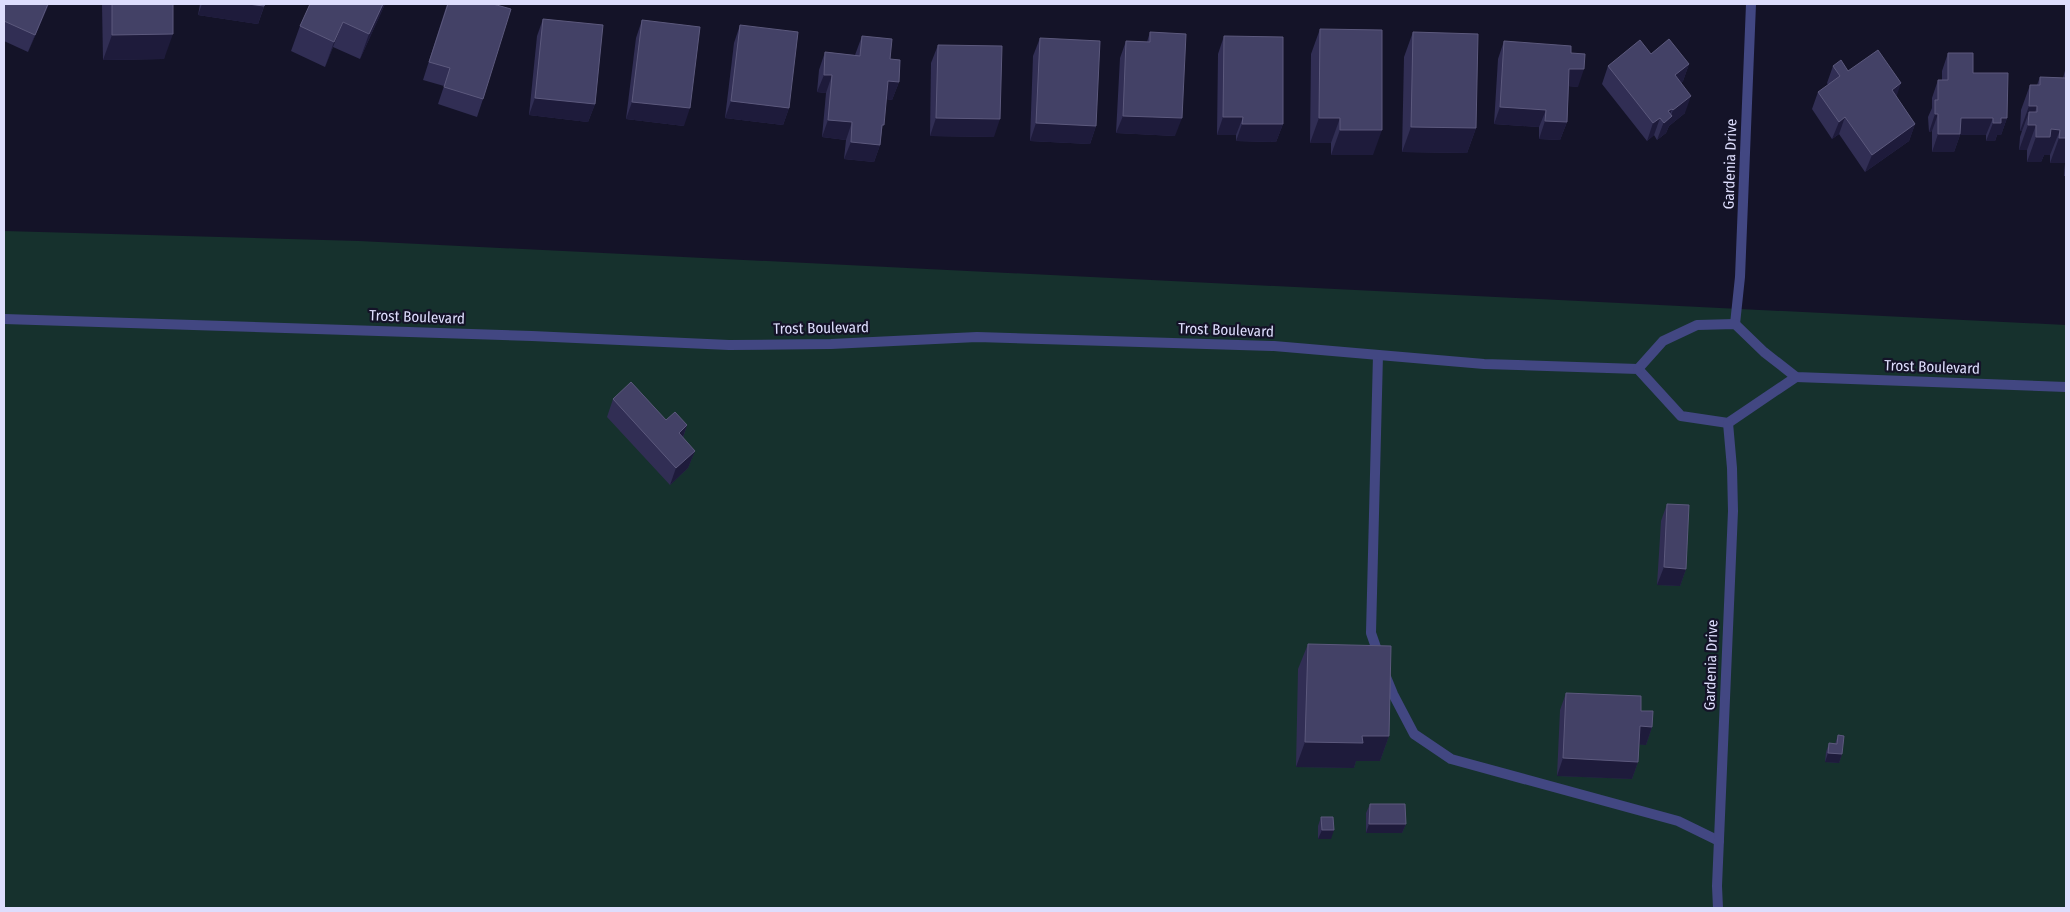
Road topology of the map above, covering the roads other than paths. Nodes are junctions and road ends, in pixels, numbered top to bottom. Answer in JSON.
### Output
{"nodes":[{"id":1,"x":1751,"y":4,"type":"edge"},
{"id":2,"x":4,"y":319,"type":"edge"},
{"id":3,"x":1735,"y":324,"type":"junction"},
{"id":4,"x":1378,"y":355,"type":"junction"},
{"id":5,"x":1638,"y":369,"type":"junction"},
{"id":6,"x":1796,"y":377,"type":"junction"},
{"id":7,"x":2066,"y":387,"type":"edge"},
{"id":8,"x":1728,"y":423,"type":"junction"},
{"id":9,"x":1719,"y":841,"type":"junction"},
{"id":10,"x":1718,"y":908,"type":"edge"}],
"edges":[{"from":1,"to":3,"type":"street","name":"Gardenia Drive"},
{"from":2,"to":4,"type":"street","name":"Trost Boulevard"},
{"from":3,"to":5,"type":"street"},
{"from":3,"to":6,"type":"street"},
{"from":4,"to":5,"type":"street","name":"Trost Boulevard"},
{"from":4,"to":9,"type":"street"},
{"from":5,"to":8,"type":"street"},
{"from":6,"to":7,"type":"street","name":"Trost Boulevard"},
{"from":6,"to":8,"type":"street"},
{"from":8,"to":9,"type":"street","name":"Gardenia Drive"},
{"from":9,"to":10,"type":"street","name":"Gardenia Drive"}]}
